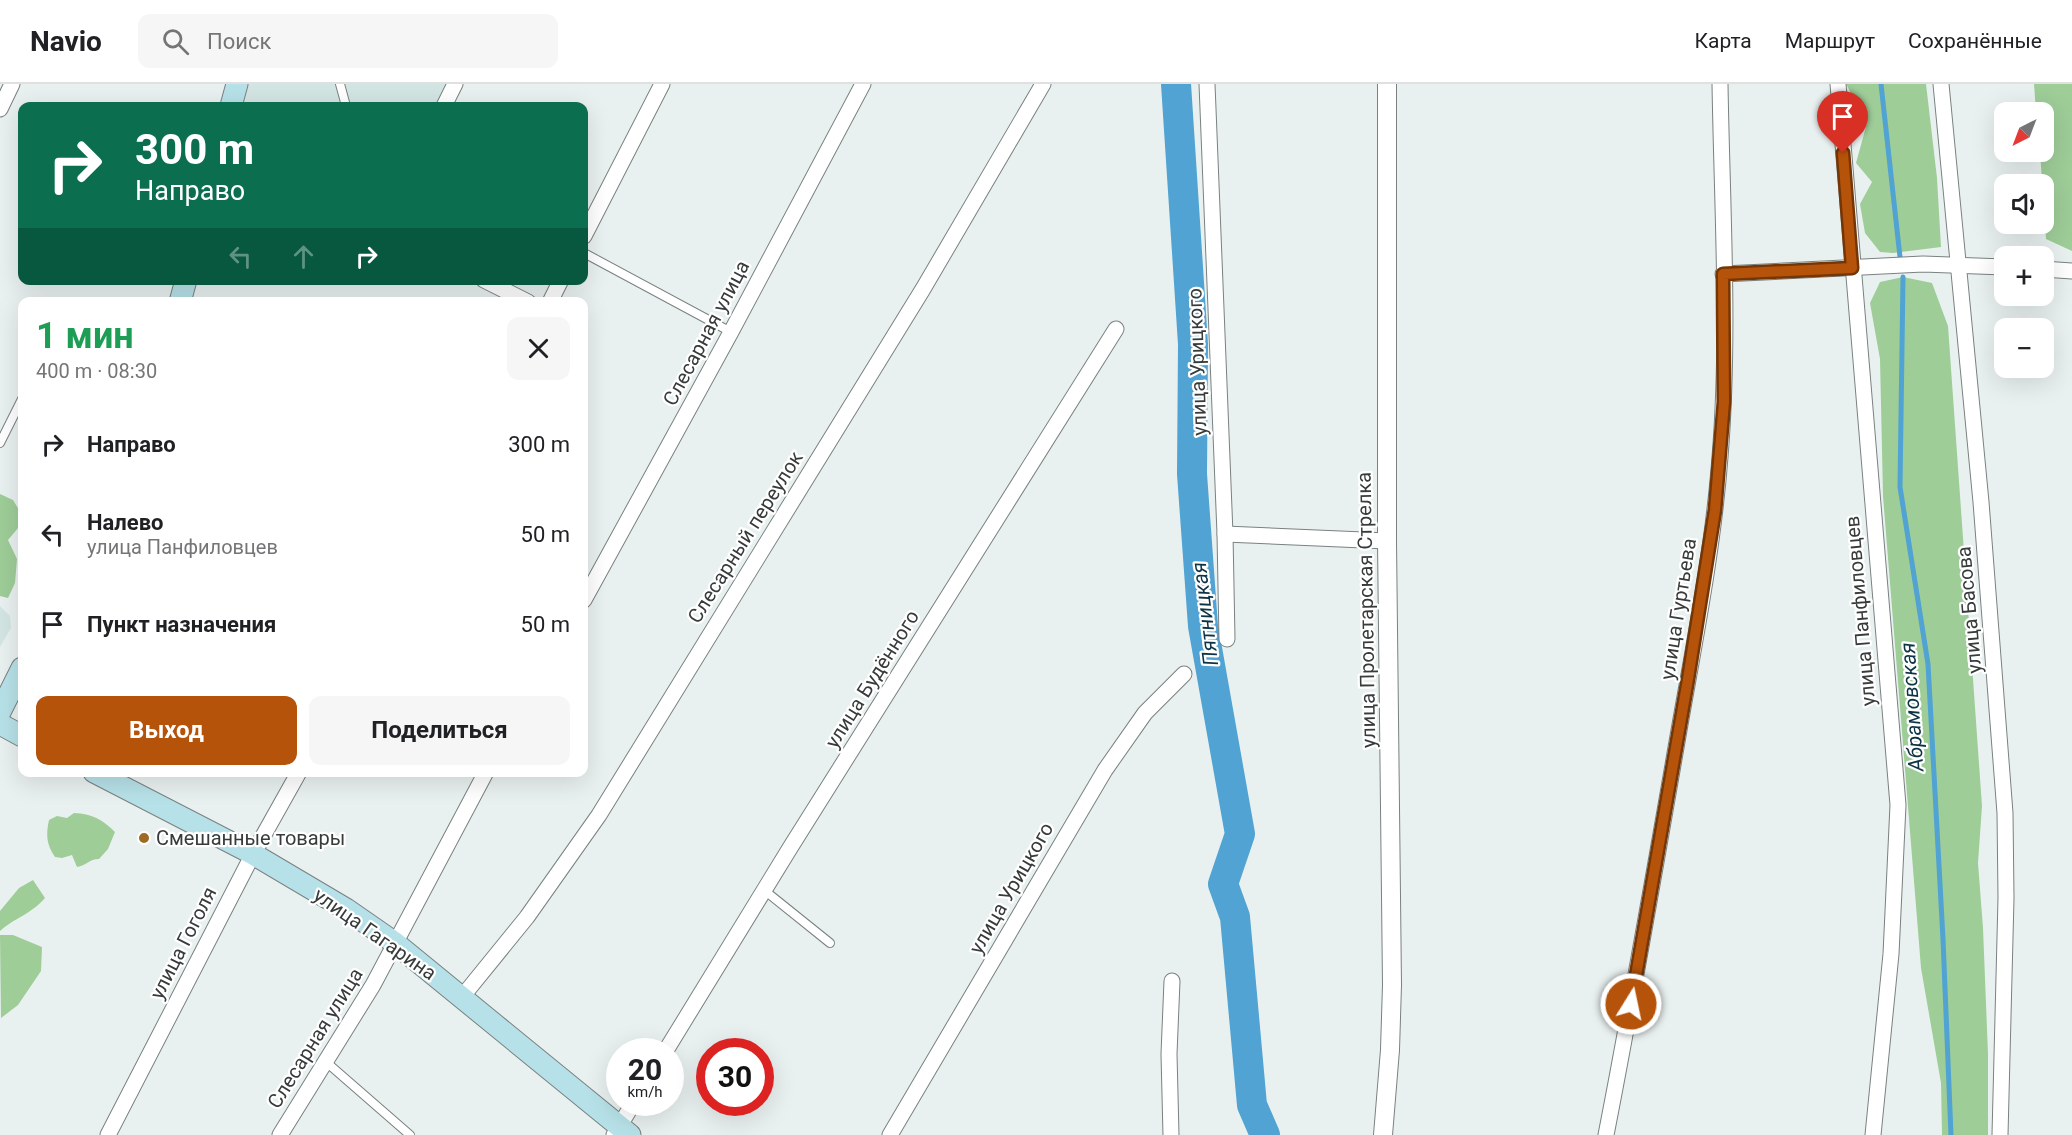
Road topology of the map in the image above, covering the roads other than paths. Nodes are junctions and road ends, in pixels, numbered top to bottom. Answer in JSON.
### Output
{"nodes":[{"id":1,"x":12,"y":84,"type":"edge"},
{"id":2,"x":237,"y":84,"type":"edge"},
{"id":3,"x":340,"y":84,"type":"edge"},
{"id":4,"x":455,"y":84,"type":"edge"},
{"id":5,"x":662,"y":84,"type":"edge"},
{"id":6,"x":863,"y":84,"type":"edge"},
{"id":7,"x":1043,"y":84,"type":"edge"},
{"id":8,"x":1207,"y":84,"type":"edge"},
{"id":9,"x":1387,"y":84,"type":"edge"},
{"id":10,"x":1719,"y":84,"type":"edge"},
{"id":11,"x":1838,"y":84,"type":"edge"},
{"id":12,"x":1941,"y":84,"type":"edge"},
{"id":13,"x":232,"y":102,"type":"edge"},
{"id":14,"x":345,"y":102,"type":"edge"},
{"id":15,"x":446,"y":102,"type":"edge"},
{"id":16,"x":0,"y":109,"type":"edge"},
{"id":17,"x":588,"y":217,"type":"edge"},
{"id":18,"x":588,"y":256,"type":"edge"},
{"id":19,"x":1959,"y":265,"type":"junction"},
{"id":20,"x":1994,"y":267,"type":"edge"},
{"id":21,"x":1852,"y":268,"type":"junction"},
{"id":22,"x":2054,"y":270,"type":"edge"},
{"id":23,"x":2072,"y":271,"type":"edge"},
{"id":24,"x":1723,"y":274,"type":"junction"},
{"id":25,"x":494,"y":285,"type":"edge"},
{"id":26,"x":518,"y":297,"type":"edge"},
{"id":27,"x":1116,"y":329,"type":"dead end"},
{"id":28,"x":731,"y":332,"type":"junction"},
{"id":29,"x":18,"y":407,"type":"edge"},
{"id":30,"x":0,"y":443,"type":"edge"},
{"id":31,"x":1225,"y":534,"type":"junction"},
{"id":32,"x":1387,"y":541,"type":"junction"},
{"id":33,"x":588,"y":593,"type":"edge"},
{"id":34,"x":1227,"y":639,"type":"dead end"},
{"id":35,"x":1184,"y":674,"type":"dead end"},
{"id":36,"x":18,"y":676,"type":"edge"},
{"id":37,"x":0,"y":712,"type":"edge"},
{"id":38,"x":0,"y":724,"type":"edge"},
{"id":39,"x":18,"y":734,"type":"edge"},
{"id":40,"x":104,"y":777,"type":"edge"},
{"id":41,"x":295,"y":777,"type":"edge"},
{"id":42,"x":483,"y":777,"type":"edge"},
{"id":43,"x":253,"y":854,"type":"junction"},
{"id":44,"x":764,"y":890,"type":"junction"},
{"id":45,"x":395,"y":943,"type":"junction"},
{"id":46,"x":830,"y":943,"type":"dead end"},
{"id":47,"x":1172,"y":981,"type":"dead end"},
{"id":48,"x":462,"y":997,"type":"junction"},
{"id":49,"x":674,"y":1038,"type":"edge"},
{"id":50,"x":325,"y":1061,"type":"junction"},
{"id":51,"x":628,"y":1116,"type":"edge"},
{"id":52,"x":621,"y":1132,"type":"edge"},
{"id":53,"x":108,"y":1135,"type":"edge"},
{"id":54,"x":280,"y":1135,"type":"edge"},
{"id":55,"x":410,"y":1135,"type":"edge"},
{"id":56,"x":890,"y":1135,"type":"edge"},
{"id":57,"x":1171,"y":1135,"type":"edge"},
{"id":58,"x":1383,"y":1135,"type":"edge"},
{"id":59,"x":1606,"y":1135,"type":"edge"},
{"id":60,"x":1873,"y":1135,"type":"edge"},
{"id":61,"x":2000,"y":1135,"type":"edge"}],
"edges":[{"from":1,"to":16,"type":"street"},
{"from":2,"to":13,"type":"main road"},
{"from":3,"to":14,"type":"lane"},
{"from":4,"to":15,"type":"street"},
{"from":5,"to":17,"type":"street"},
{"from":6,"to":28,"type":"street","name":"Слесарная улица"},
{"from":7,"to":48,"type":"street","name":"Слесарный переулок"},
{"from":8,"to":31,"type":"street","name":"улица Урицкого"},
{"from":9,"to":32,"type":"street","name":"улица Пролетарская Стрелка"},
{"from":10,"to":24,"type":"street","name":"улица Гуртьева"},
{"from":11,"to":21,"type":"street","name":"улица Панфиловцев"},
{"from":12,"to":19,"type":"street","name":"улица Басова"},
{"from":18,"to":28,"type":"lane"},
{"from":19,"to":20,"type":"street"},
{"from":19,"to":21,"type":"street"},
{"from":19,"to":61,"type":"street","name":"улица Басова"},
{"from":21,"to":24,"type":"street"},
{"from":21,"to":60,"type":"street","name":"улица Панфиловцев"},
{"from":22,"to":23,"type":"street"},
{"from":24,"to":59,"type":"street","name":"улица Гуртьева"},
{"from":25,"to":26,"type":"street"},
{"from":27,"to":44,"type":"street","name":"улица Будённого"},
{"from":28,"to":33,"type":"street","name":"Слесарная улица"},
{"from":29,"to":30,"type":"lane"},
{"from":31,"to":32,"type":"street"},
{"from":31,"to":34,"type":"street","name":"улица Урицкого"},
{"from":32,"to":58,"type":"street","name":"улица Пролетарская Стрелка"},
{"from":35,"to":56,"type":"street","name":"улица Урицкого"},
{"from":36,"to":37,"type":"main road"},
{"from":38,"to":39,"type":"main road"},
{"from":40,"to":43,"type":"main road","name":"улица Гагарина"},
{"from":41,"to":43,"type":"street","name":"улица Гоголя"},
{"from":42,"to":45,"type":"street","name":"Слесарная улица"},
{"from":43,"to":45,"type":"main road","name":"улица Гагарина"},
{"from":43,"to":53,"type":"street","name":"улица Гоголя"},
{"from":44,"to":46,"type":"lane"},
{"from":44,"to":49,"type":"street","name":"улица Будённого"},
{"from":45,"to":48,"type":"main road","name":"улица Гагарина"},
{"from":45,"to":50,"type":"street","name":"Слесарная улица"},
{"from":47,"to":57,"type":"street"},
{"from":48,"to":52,"type":"main road","name":"улица Гагарина"},
{"from":50,"to":54,"type":"street","name":"Слесарная улица"},
{"from":50,"to":55,"type":"lane"},
{"from":51,"to":52,"type":"street"}]}
